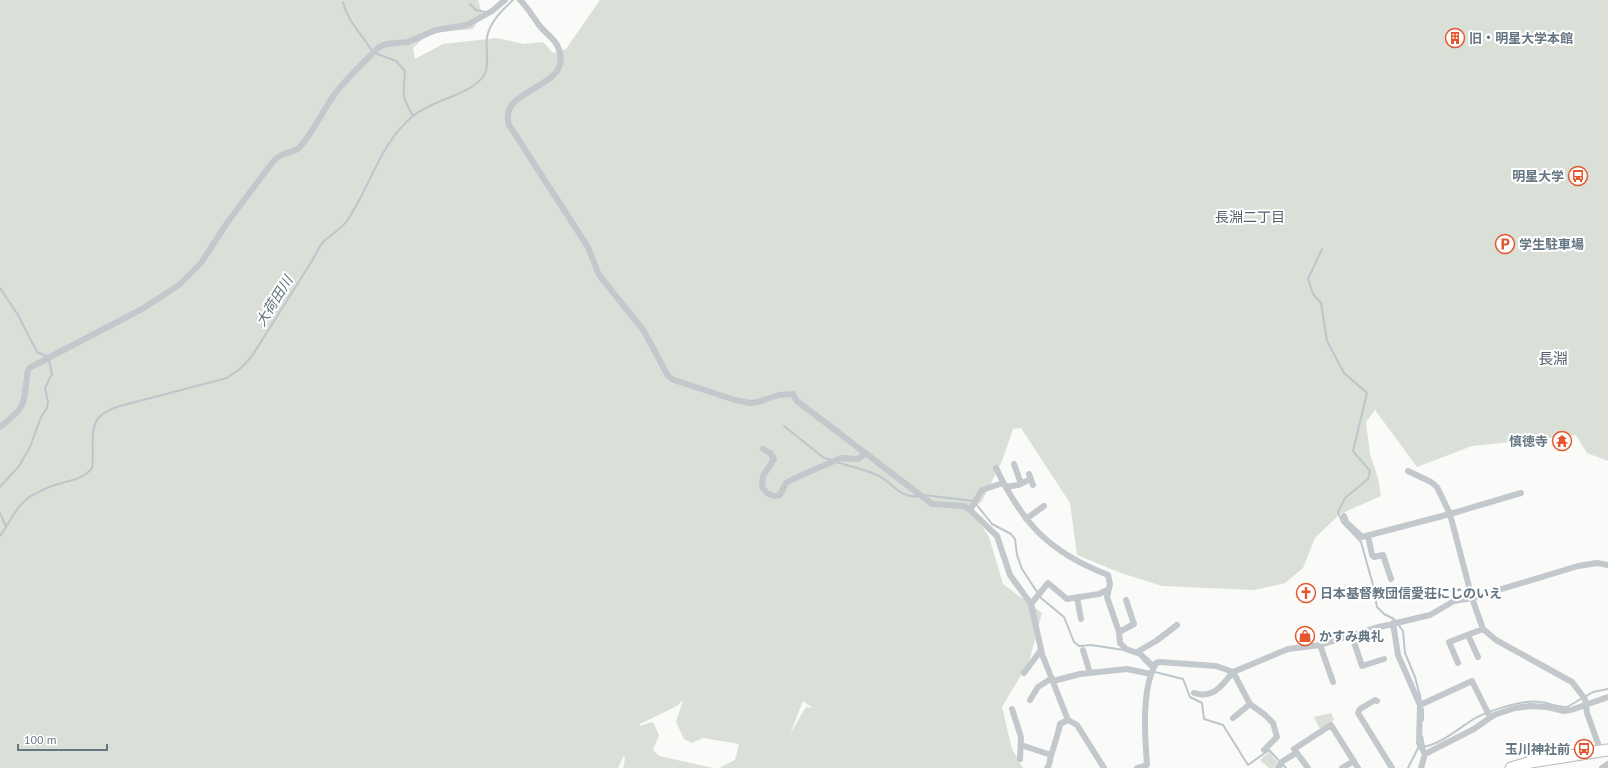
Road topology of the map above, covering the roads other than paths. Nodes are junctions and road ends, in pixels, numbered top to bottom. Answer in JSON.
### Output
{"nodes":[{"id":1,"x":505,"y":0,"type":"edge"},
{"id":2,"x":520,"y":0,"type":"edge"},
{"id":3,"x":0,"y":427,"type":"edge"},
{"id":4,"x":763,"y":450,"type":"dead end"},
{"id":5,"x":866,"y":453,"type":"junction"},
{"id":6,"x":1014,"y":464,"type":"dead end"},
{"id":7,"x":996,"y":468,"type":"dead end"},
{"id":8,"x":1408,"y":471,"type":"dead end"},
{"id":9,"x":1031,"y":479,"type":"dead end"},
{"id":10,"x":1021,"y":484,"type":"junction"},
{"id":11,"x":1004,"y":485,"type":"junction"},
{"id":12,"x":1521,"y":493,"type":"dead end"},
{"id":13,"x":1044,"y":506,"type":"dead end"},
{"id":14,"x":970,"y":510,"type":"junction"},
{"id":15,"x":1450,"y":514,"type":"junction"},
{"id":16,"x":1344,"y":516,"type":"dead end"},
{"id":17,"x":1026,"y":519,"type":"junction"},
{"id":18,"x":1368,"y":536,"type":"junction"},
{"id":19,"x":1608,"y":565,"type":"edge"},
{"id":20,"x":1392,"y":579,"type":"dead end"},
{"id":21,"x":1107,"y":590,"type":"junction"},
{"id":22,"x":1077,"y":597,"type":"junction"},
{"id":23,"x":1472,"y":598,"type":"junction"},
{"id":24,"x":1126,"y":600,"type":"dead end"},
{"id":25,"x":1031,"y":604,"type":"junction"},
{"id":26,"x":1081,"y":619,"type":"dead end"},
{"id":27,"x":1393,"y":624,"type":"junction"},
{"id":28,"x":1176,"y":625,"type":"dead end"},
{"id":29,"x":1482,"y":630,"type":"junction"},
{"id":30,"x":1119,"y":632,"type":"junction"},
{"id":31,"x":1468,"y":635,"type":"junction"},
{"id":32,"x":1352,"y":636,"type":"junction"},
{"id":33,"x":1320,"y":645,"type":"junction"},
{"id":34,"x":1041,"y":650,"type":"junction"},
{"id":35,"x":1083,"y":650,"type":"dead end"},
{"id":36,"x":1136,"y":652,"type":"junction"},
{"id":37,"x":1478,"y":657,"type":"dead end"},
{"id":38,"x":1384,"y":659,"type":"dead end"},
{"id":39,"x":1458,"y":663,"type":"dead end"},
{"id":40,"x":1154,"y":667,"type":"junction"},
{"id":41,"x":1233,"y":672,"type":"junction"},
{"id":42,"x":1024,"y":673,"type":"dead end"},
{"id":43,"x":1090,"y":673,"type":"junction"},
{"id":44,"x":1151,"y":674,"type":"junction"},
{"id":45,"x":1052,"y":679,"type":"junction"},
{"id":46,"x":1332,"y":682,"type":"dead end"},
{"id":47,"x":1194,"y":693,"type":"dead end"},
{"id":48,"x":1608,"y":697,"type":"edge"},
{"id":49,"x":1584,"y":699,"type":"junction"},
{"id":50,"x":1030,"y":700,"type":"dead end"},
{"id":51,"x":1377,"y":701,"type":"dead end"},
{"id":52,"x":1250,"y":704,"type":"junction"},
{"id":53,"x":1422,"y":704,"type":"junction"},
{"id":54,"x":1012,"y":710,"type":"dead end"},
{"id":55,"x":1490,"y":717,"type":"junction"},
{"id":56,"x":1233,"y":718,"type":"dead end"},
{"id":57,"x":1068,"y":720,"type":"junction"},
{"id":58,"x":1021,"y":745,"type":"junction"},
{"id":59,"x":1264,"y":750,"type":"dead end"},
{"id":60,"x":1606,"y":752,"type":"edge"},
{"id":61,"x":1296,"y":753,"type":"junction"},
{"id":62,"x":1424,"y":753,"type":"junction"},
{"id":63,"x":1051,"y":756,"type":"junction"},
{"id":64,"x":1020,"y":759,"type":"dead end"},
{"id":65,"x":1354,"y":761,"type":"junction"},
{"id":66,"x":1608,"y":764,"type":"edge"},
{"id":67,"x":1280,"y":765,"type":"edge"},
{"id":68,"x":1047,"y":768,"type":"edge"},
{"id":69,"x":1104,"y":768,"type":"edge"},
{"id":70,"x":1137,"y":768,"type":"edge"},
{"id":71,"x":1308,"y":768,"type":"edge"},
{"id":72,"x":1342,"y":768,"type":"edge"},
{"id":73,"x":1358,"y":768,"type":"edge"},
{"id":74,"x":1392,"y":768,"type":"edge"},
{"id":75,"x":1421,"y":768,"type":"edge"},
{"id":76,"x":1511,"y":768,"type":"edge"},
{"id":77,"x":1602,"y":768,"type":"edge"}],
"edges":[{"from":1,"to":3,"type":"street"},
{"from":2,"to":5,"type":"street"},
{"from":4,"to":5,"type":"street"},
{"from":5,"to":14,"type":"street"},
{"from":6,"to":10,"type":"street"},
{"from":7,"to":11,"type":"street"},
{"from":8,"to":15,"type":"street"},
{"from":9,"to":10,"type":"street"},
{"from":10,"to":11,"type":"street"},
{"from":11,"to":14,"type":"street"},
{"from":11,"to":17,"type":"street"},
{"from":12,"to":15,"type":"street"},
{"from":13,"to":17,"type":"street"},
{"from":14,"to":25,"type":"street"},
{"from":15,"to":18,"type":"street"},
{"from":15,"to":23,"type":"street"},
{"from":16,"to":18,"type":"street"},
{"from":17,"to":21,"type":"street"},
{"from":18,"to":20,"type":"street"},
{"from":19,"to":23,"type":"street"},
{"from":21,"to":22,"type":"street"},
{"from":21,"to":30,"type":"street"},
{"from":22,"to":25,"type":"street"},
{"from":22,"to":26,"type":"street"},
{"from":23,"to":27,"type":"street"},
{"from":23,"to":29,"type":"street"},
{"from":24,"to":30,"type":"street"},
{"from":25,"to":34,"type":"street"},
{"from":27,"to":32,"type":"street"},
{"from":27,"to":53,"type":"street"},
{"from":28,"to":36,"type":"street"},
{"from":29,"to":31,"type":"street"},
{"from":29,"to":49,"type":"street"},
{"from":30,"to":36,"type":"street"},
{"from":31,"to":37,"type":"street"},
{"from":31,"to":39,"type":"street"},
{"from":32,"to":33,"type":"street"},
{"from":32,"to":38,"type":"street"},
{"from":33,"to":41,"type":"street"},
{"from":33,"to":46,"type":"street"},
{"from":34,"to":42,"type":"street"},
{"from":34,"to":45,"type":"street"},
{"from":35,"to":43,"type":"street"},
{"from":36,"to":40,"type":"street"},
{"from":40,"to":41,"type":"street"},
{"from":40,"to":44,"type":"street"},
{"from":41,"to":47,"type":"street"},
{"from":41,"to":52,"type":"street"},
{"from":43,"to":44,"type":"street"},
{"from":43,"to":45,"type":"street"},
{"from":44,"to":70,"type":"street"},
{"from":45,"to":50,"type":"street"},
{"from":45,"to":57,"type":"street"},
{"from":48,"to":49,"type":"street"},
{"from":49,"to":55,"type":"street"},
{"from":49,"to":60,"type":"street"},
{"from":51,"to":74,"type":"street"},
{"from":52,"to":56,"type":"street"},
{"from":52,"to":59,"type":"street"},
{"from":53,"to":55,"type":"street"},
{"from":53,"to":62,"type":"street"},
{"from":54,"to":58,"type":"street"},
{"from":55,"to":62,"type":"street"},
{"from":57,"to":63,"type":"street"},
{"from":57,"to":69,"type":"street"},
{"from":58,"to":63,"type":"street"},
{"from":58,"to":64,"type":"street"},
{"from":60,"to":76,"type":"highway"},
{"from":61,"to":65,"type":"street"},
{"from":61,"to":67,"type":"street"},
{"from":61,"to":71,"type":"street"},
{"from":62,"to":75,"type":"street"},
{"from":63,"to":68,"type":"street"},
{"from":65,"to":72,"type":"street"},
{"from":65,"to":73,"type":"street"},
{"from":66,"to":77,"type":"street"}]}
